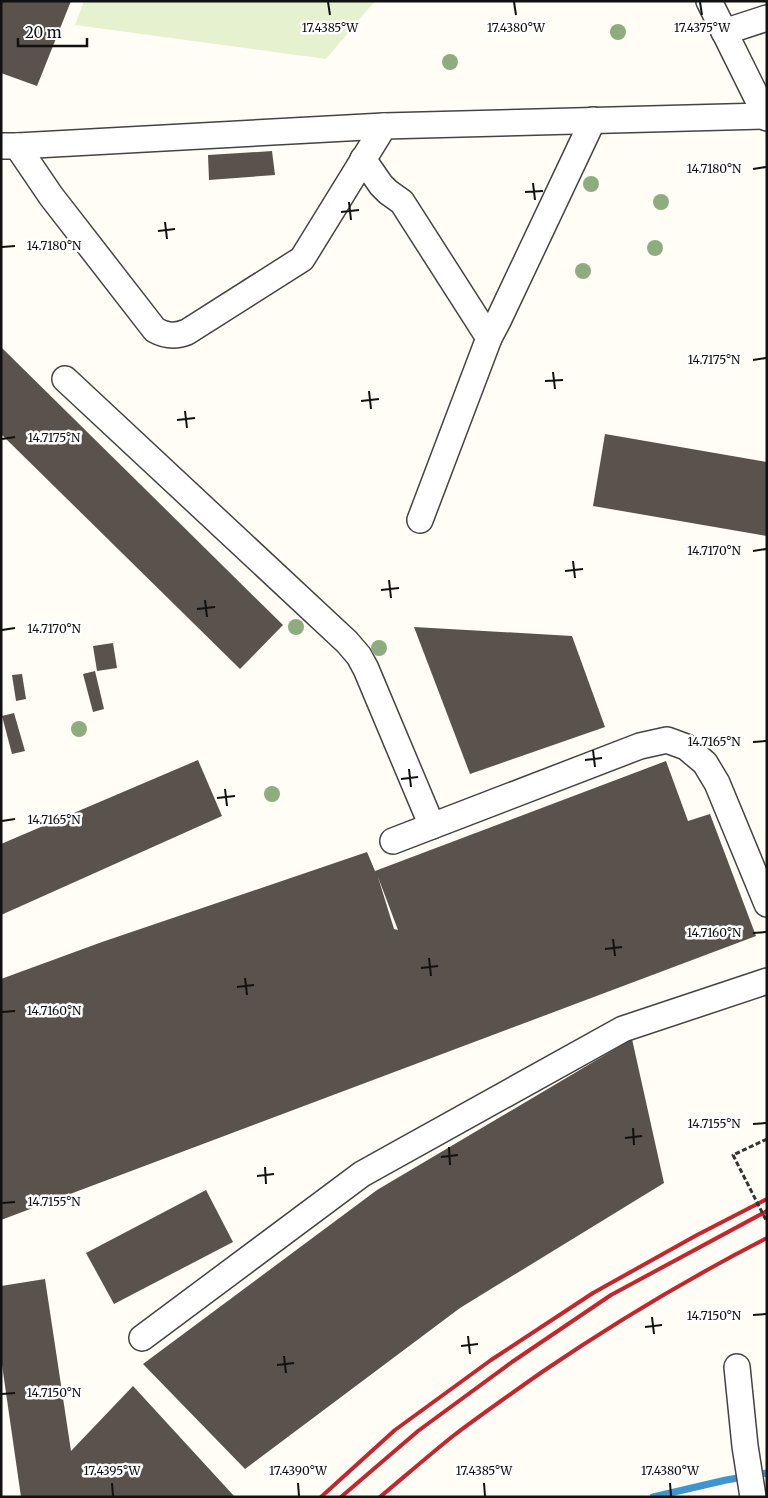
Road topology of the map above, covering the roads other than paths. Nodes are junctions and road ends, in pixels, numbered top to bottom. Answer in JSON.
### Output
{"nodes":[{"id":1,"x":709,"y":1,"type":"edge"},
{"id":2,"x":767,"y":18,"type":"edge"},
{"id":3,"x":724,"y":32,"type":"junction"},
{"id":4,"x":766,"y":117,"type":"edge"},
{"id":5,"x":593,"y":120,"type":"junction"},
{"id":6,"x":384,"y":126,"type":"junction"},
{"id":7,"x":9,"y":146,"type":"edge"},
{"id":8,"x":363,"y":160,"type":"junction"},
{"id":9,"x":489,"y":338,"type":"junction"},
{"id":10,"x":65,"y":379,"type":"dead end"},
{"id":11,"x":420,"y":520,"type":"dead end"},
{"id":12,"x":432,"y":826,"type":"junction"},
{"id":13,"x":393,"y":841,"type":"dead end"},
{"id":14,"x":767,"y":904,"type":"edge"},
{"id":15,"x":767,"y":982,"type":"edge"},
{"id":16,"x":142,"y":1338,"type":"dead end"},
{"id":17,"x":737,"y":1366,"type":"dead end"},
{"id":18,"x":753,"y":1496,"type":"edge"}],
"edges":[{"from":1,"to":3,"type":"street"},
{"from":2,"to":3,"type":"street"},
{"from":3,"to":4,"type":"street"},
{"from":4,"to":5,"type":"street"},
{"from":5,"to":6,"type":"street"},
{"from":5,"to":9,"type":"street"},
{"from":6,"to":7,"type":"street"},
{"from":6,"to":8,"type":"street"},
{"from":7,"to":8,"type":"street"},
{"from":8,"to":9,"type":"street"},
{"from":9,"to":11,"type":"street"},
{"from":10,"to":12,"type":"street"},
{"from":12,"to":13,"type":"street"},
{"from":12,"to":14,"type":"street"},
{"from":15,"to":16,"type":"street"},
{"from":17,"to":18,"type":"street"}]}
